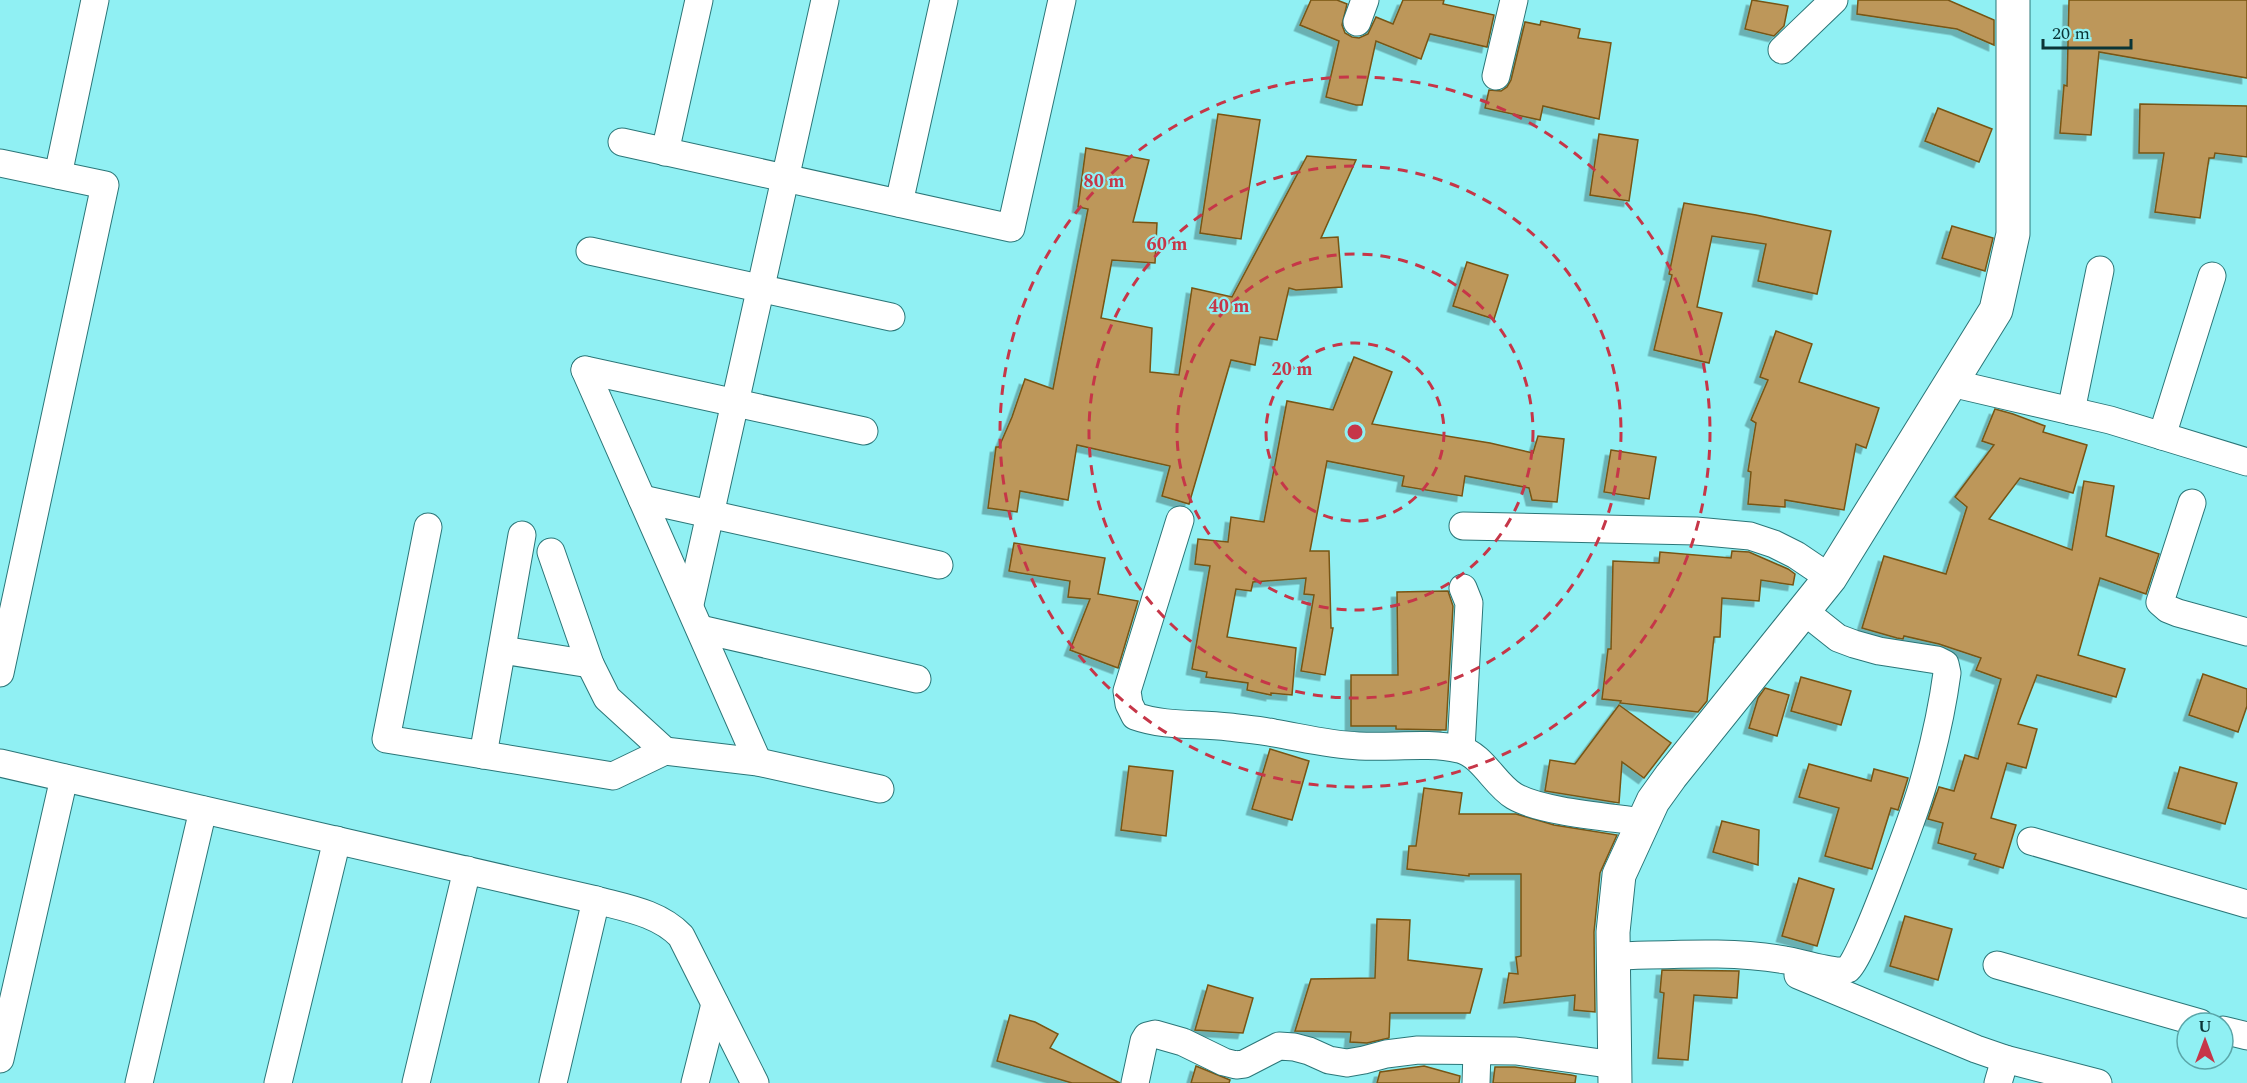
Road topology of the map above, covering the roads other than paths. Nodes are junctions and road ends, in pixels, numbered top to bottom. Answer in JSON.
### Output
{"nodes":[{"id":1,"x":95,"y":0,"type":"edge"},
{"id":2,"x":699,"y":0,"type":"edge"},
{"id":3,"x":825,"y":0,"type":"edge"},
{"id":4,"x":944,"y":0,"type":"edge"},
{"id":5,"x":1062,"y":0,"type":"edge"},
{"id":6,"x":1514,"y":0,"type":"edge"},
{"id":7,"x":1834,"y":0,"type":"edge"},
{"id":8,"x":2013,"y":0,"type":"edge"},
{"id":9,"x":1782,"y":50,"type":"dead end"},
{"id":10,"x":1496,"y":76,"type":"dead end"},
{"id":11,"x":622,"y":142,"type":"dead end"},
{"id":12,"x":665,"y":152,"type":"junction"},
{"id":13,"x":0,"y":163,"type":"edge"},
{"id":14,"x":57,"y":175,"type":"junction"},
{"id":15,"x":785,"y":178,"type":"junction"},
{"id":16,"x":899,"y":203,"type":"junction"},
{"id":17,"x":590,"y":251,"type":"dead end"},
{"id":18,"x":2100,"y":270,"type":"dead end"},
{"id":19,"x":2212,"y":276,"type":"dead end"},
{"id":20,"x":760,"y":289,"type":"junction"},
{"id":21,"x":891,"y":318,"type":"dead end"},
{"id":22,"x":1951,"y":383,"type":"junction"},
{"id":23,"x":735,"y":402,"type":"junction"},
{"id":24,"x":2071,"y":411,"type":"junction"},
{"id":25,"x":864,"y":431,"type":"dead end"},
{"id":26,"x":2162,"y":436,"type":"junction"},
{"id":27,"x":2247,"y":462,"type":"edge"},
{"id":28,"x":642,"y":499,"type":"junction"},
{"id":29,"x":2192,"y":503,"type":"dead end"},
{"id":30,"x":710,"y":514,"type":"junction"},
{"id":31,"x":1180,"y":520,"type":"dead end"},
{"id":32,"x":428,"y":526,"type":"dead end"},
{"id":33,"x":1463,"y":526,"type":"dead end"},
{"id":34,"x":522,"y":535,"type":"dead end"},
{"id":35,"x":551,"y":552,"type":"dead end"},
{"id":36,"x":939,"y":565,"type":"dead end"},
{"id":37,"x":1830,"y":578,"type":"junction"},
{"id":38,"x":1463,"y":588,"type":"dead end"},
{"id":39,"x":690,"y":604,"type":"junction"},
{"id":40,"x":1804,"y":611,"type":"junction"},
{"id":41,"x":700,"y":629,"type":"junction"},
{"id":42,"x":2247,"y":632,"type":"edge"},
{"id":43,"x":501,"y":650,"type":"junction"},
{"id":44,"x":590,"y":664,"type":"junction"},
{"id":45,"x":0,"y":673,"type":"edge"},
{"id":46,"x":916,"y":679,"type":"dead end"},
{"id":47,"x":1461,"y":749,"type":"junction"},
{"id":48,"x":665,"y":751,"type":"junction"},
{"id":49,"x":483,"y":755,"type":"junction"},
{"id":50,"x":758,"y":762,"type":"junction"},
{"id":51,"x":0,"y":763,"type":"edge"},
{"id":52,"x":64,"y":778,"type":"junction"},
{"id":53,"x":880,"y":789,"type":"dead end"},
{"id":54,"x":203,"y":810,"type":"junction"},
{"id":55,"x":1642,"y":822,"type":"junction"},
{"id":56,"x":337,"y":840,"type":"junction"},
{"id":57,"x":2031,"y":841,"type":"dead end"},
{"id":58,"x":467,"y":870,"type":"junction"},
{"id":59,"x":596,"y":900,"type":"junction"},
{"id":60,"x":2247,"y":904,"type":"edge"},
{"id":61,"x":1613,"y":956,"type":"junction"},
{"id":62,"x":1753,"y":956,"type":"junction"},
{"id":63,"x":1997,"y":965,"type":"dead end"},
{"id":64,"x":715,"y":1004,"type":"junction"},
{"id":65,"x":2175,"y":1016,"type":"edge"},
{"id":66,"x":1478,"y":1052,"type":"junction"},
{"id":67,"x":0,"y":1059,"type":"edge"},
{"id":68,"x":2002,"y":1071,"type":"edge"},
{"id":69,"x":1615,"y":1074,"type":"edge"},
{"id":70,"x":139,"y":1083,"type":"edge"},
{"id":71,"x":278,"y":1083,"type":"edge"},
{"id":72,"x":416,"y":1083,"type":"edge"},
{"id":73,"x":554,"y":1083,"type":"edge"},
{"id":74,"x":695,"y":1083,"type":"edge"},
{"id":75,"x":755,"y":1083,"type":"edge"},
{"id":76,"x":1135,"y":1083,"type":"edge"},
{"id":77,"x":1476,"y":1083,"type":"edge"},
{"id":78,"x":2098,"y":1083,"type":"edge"}],
"edges":[{"from":1,"to":14,"type":"street"},
{"from":2,"to":12,"type":"street"},
{"from":3,"to":15,"type":"street"},
{"from":4,"to":16,"type":"street"},
{"from":5,"to":16,"type":"street"},
{"from":6,"to":10,"type":"street"},
{"from":7,"to":9,"type":"street"},
{"from":8,"to":22,"type":"street"},
{"from":11,"to":12,"type":"street"},
{"from":12,"to":15,"type":"street"},
{"from":13,"to":14,"type":"street"},
{"from":14,"to":45,"type":"street"},
{"from":15,"to":16,"type":"street"},
{"from":15,"to":20,"type":"street"},
{"from":17,"to":20,"type":"street"},
{"from":18,"to":24,"type":"street"},
{"from":19,"to":26,"type":"street"},
{"from":20,"to":21,"type":"street"},
{"from":20,"to":23,"type":"street"},
{"from":22,"to":24,"type":"street"},
{"from":22,"to":37,"type":"street"},
{"from":23,"to":25,"type":"street"},
{"from":23,"to":28,"type":"street"},
{"from":23,"to":30,"type":"street"},
{"from":24,"to":26,"type":"street"},
{"from":26,"to":27,"type":"street"},
{"from":28,"to":30,"type":"street"},
{"from":28,"to":39,"type":"street"},
{"from":29,"to":42,"type":"street"},
{"from":30,"to":36,"type":"street"},
{"from":30,"to":39,"type":"street"},
{"from":31,"to":47,"type":"street"},
{"from":32,"to":49,"type":"street"},
{"from":33,"to":37,"type":"street"},
{"from":34,"to":43,"type":"street"},
{"from":35,"to":44,"type":"street"},
{"from":37,"to":40,"type":"street"},
{"from":38,"to":47,"type":"street"},
{"from":39,"to":41,"type":"street"},
{"from":40,"to":55,"type":"street"},
{"from":40,"to":62,"type":"street"},
{"from":41,"to":46,"type":"street"},
{"from":41,"to":50,"type":"street"},
{"from":43,"to":44,"type":"street"},
{"from":43,"to":49,"type":"street"},
{"from":44,"to":48,"type":"street"},
{"from":47,"to":55,"type":"street"},
{"from":48,"to":49,"type":"street"},
{"from":48,"to":50,"type":"street"},
{"from":50,"to":53,"type":"street"},
{"from":51,"to":52,"type":"street"},
{"from":52,"to":54,"type":"street"},
{"from":52,"to":67,"type":"street"},
{"from":54,"to":56,"type":"street"},
{"from":54,"to":70,"type":"street"},
{"from":55,"to":61,"type":"street"},
{"from":56,"to":58,"type":"street"},
{"from":56,"to":71,"type":"street"},
{"from":57,"to":60,"type":"street"},
{"from":58,"to":59,"type":"street"},
{"from":58,"to":72,"type":"street"},
{"from":59,"to":64,"type":"street"},
{"from":59,"to":73,"type":"street"},
{"from":61,"to":62,"type":"street"},
{"from":61,"to":69,"type":"street"},
{"from":62,"to":68,"type":"street"},
{"from":63,"to":65,"type":"street"},
{"from":64,"to":74,"type":"street"},
{"from":64,"to":75,"type":"street"},
{"from":66,"to":69,"type":"street"},
{"from":66,"to":76,"type":"street"},
{"from":66,"to":77,"type":"street"},
{"from":68,"to":78,"type":"street"}]}
